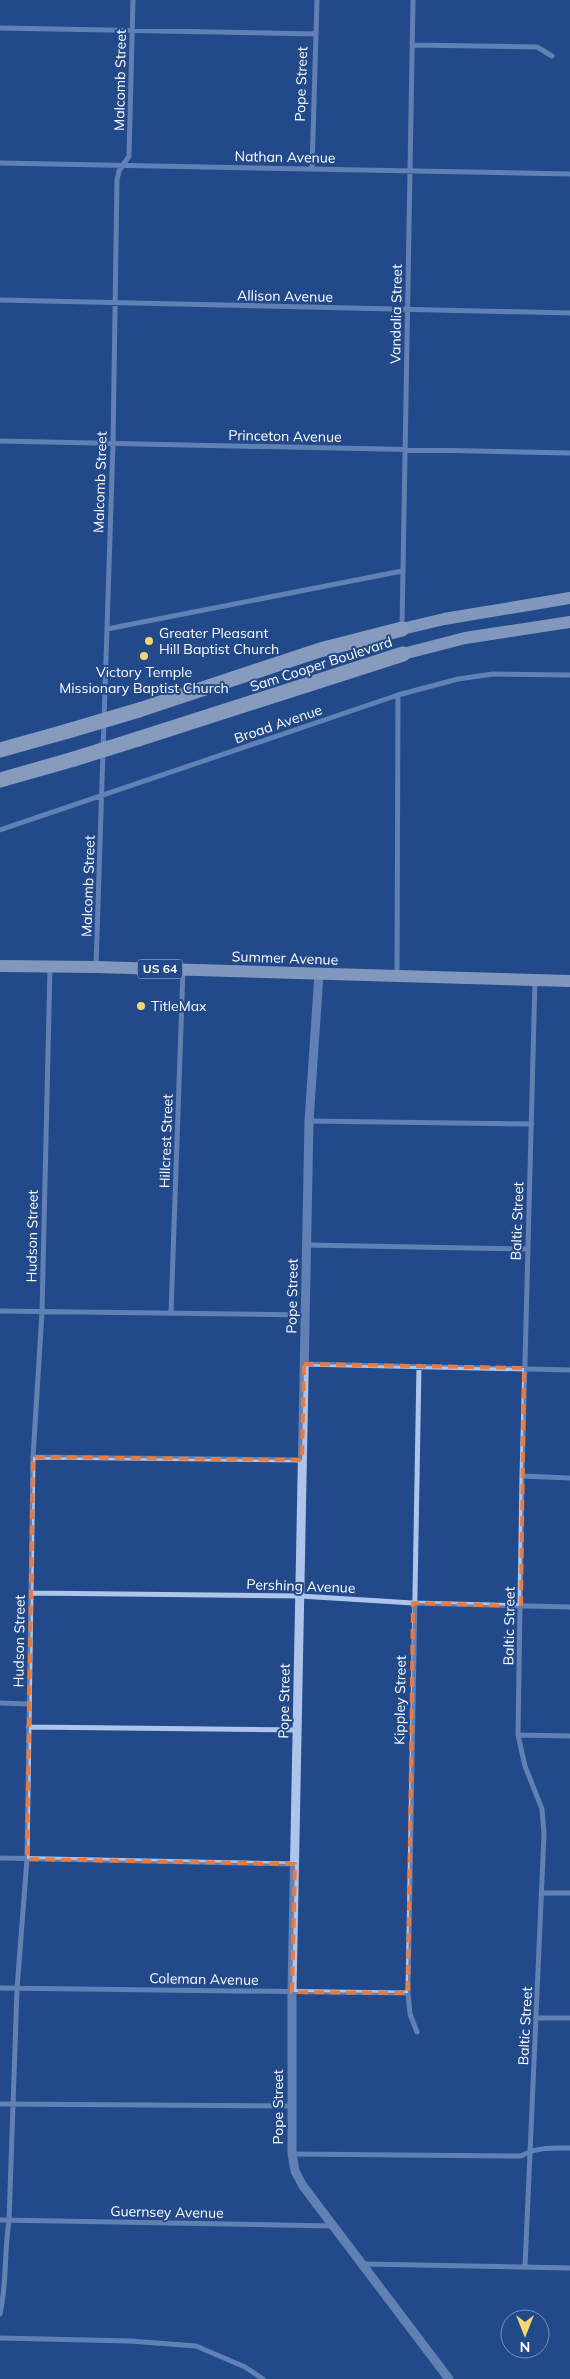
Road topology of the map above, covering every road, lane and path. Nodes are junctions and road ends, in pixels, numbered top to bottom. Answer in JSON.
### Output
{"nodes":[{"id":1,"x":133,"y":0,"type":"edge"},
{"id":2,"x":317,"y":0,"type":"edge"},
{"id":3,"x":413,"y":0,"type":"edge"},
{"id":4,"x":0,"y":28,"type":"edge"},
{"id":5,"x":132,"y":30,"type":"junction"},
{"id":6,"x":316,"y":34,"type":"junction"},
{"id":7,"x":412,"y":45,"type":"junction"},
{"id":8,"x":552,"y":56,"type":"dead end"},
{"id":9,"x":0,"y":163,"type":"edge"},
{"id":10,"x":121,"y":166,"type":"junction"},
{"id":11,"x":312,"y":169,"type":"junction"},
{"id":12,"x":409,"y":171,"type":"junction"},
{"id":13,"x":570,"y":174,"type":"edge"},
{"id":14,"x":0,"y":300,"type":"edge"},
{"id":15,"x":115,"y":303,"type":"junction"},
{"id":16,"x":407,"y":310,"type":"junction"},
{"id":17,"x":570,"y":313,"type":"edge"},
{"id":18,"x":0,"y":441,"type":"edge"},
{"id":19,"x":113,"y":444,"type":"junction"},
{"id":20,"x":404,"y":450,"type":"junction"},
{"id":21,"x":570,"y":453,"type":"edge"},
{"id":22,"x":402,"y":571,"type":"junction"},
{"id":23,"x":570,"y":598,"type":"edge"},
{"id":24,"x":570,"y":622,"type":"edge"},
{"id":25,"x":107,"y":629,"type":"junction"},
{"id":26,"x":402,"y":629,"type":"junction"},
{"id":27,"x":403,"y":654,"type":"joint"},
{"id":28,"x":570,"y":675,"type":"edge"},
{"id":29,"x":398,"y":695,"type":"junction"},
{"id":30,"x":0,"y":750,"type":"edge"},
{"id":31,"x":0,"y":780,"type":"edge"},
{"id":32,"x":102,"y":796,"type":"junction"},
{"id":33,"x":0,"y":830,"type":"edge"},
{"id":34,"x":0,"y":966,"type":"edge"},
{"id":35,"x":50,"y":967,"type":"junction"},
{"id":36,"x":96,"y":967,"type":"junction"},
{"id":37,"x":183,"y":970,"type":"junction"},
{"id":38,"x":320,"y":974,"type":"junction"},
{"id":39,"x":397,"y":976,"type":"junction"},
{"id":40,"x":535,"y":980,"type":"junction"},
{"id":41,"x":570,"y":981,"type":"edge"},
{"id":42,"x":309,"y":1121,"type":"junction"},
{"id":43,"x":532,"y":1124,"type":"junction"},
{"id":44,"x":307,"y":1245,"type":"junction"},
{"id":45,"x":528,"y":1249,"type":"junction"},
{"id":46,"x":0,"y":1311,"type":"edge"},
{"id":47,"x":42,"y":1312,"type":"junction"},
{"id":48,"x":171,"y":1312,"type":"junction"},
{"id":49,"x":305,"y":1315,"type":"junction"},
{"id":50,"x":304,"y":1364,"type":"junction"},
{"id":51,"x":419,"y":1366,"type":"junction"},
{"id":52,"x":524,"y":1368,"type":"junction"},
{"id":53,"x":570,"y":1370,"type":"edge"},
{"id":54,"x":33,"y":1457,"type":"junction"},
{"id":55,"x":302,"y":1460,"type":"junction"},
{"id":56,"x":522,"y":1476,"type":"junction"},
{"id":57,"x":570,"y":1478,"type":"edge"},
{"id":58,"x":31,"y":1593,"type":"junction"},
{"id":59,"x":300,"y":1596,"type":"junction"},
{"id":60,"x":413,"y":1602,"type":"junction"},
{"id":61,"x":521,"y":1606,"type":"junction"},
{"id":62,"x":570,"y":1607,"type":"edge"},
{"id":63,"x":0,"y":1703,"type":"edge"},
{"id":64,"x":28,"y":1704,"type":"junction"},
{"id":65,"x":28,"y":1727,"type":"junction"},
{"id":66,"x":297,"y":1730,"type":"junction"},
{"id":67,"x":518,"y":1735,"type":"junction"},
{"id":68,"x":570,"y":1736,"type":"edge"},
{"id":69,"x":0,"y":1858,"type":"edge"},
{"id":70,"x":27,"y":1859,"type":"junction"},
{"id":71,"x":295,"y":1864,"type":"junction"},
{"id":72,"x":542,"y":1893,"type":"junction"},
{"id":73,"x":570,"y":1894,"type":"edge"},
{"id":74,"x":0,"y":1988,"type":"edge"},
{"id":75,"x":17,"y":1989,"type":"junction"},
{"id":76,"x":292,"y":1992,"type":"junction"},
{"id":77,"x":408,"y":1993,"type":"junction"},
{"id":78,"x":536,"y":2018,"type":"junction"},
{"id":79,"x":570,"y":2018,"type":"edge"},
{"id":80,"x":417,"y":2032,"type":"dead end"},
{"id":81,"x":0,"y":2104,"type":"edge"},
{"id":82,"x":13,"y":2104,"type":"junction"},
{"id":83,"x":291,"y":2106,"type":"junction"},
{"id":84,"x":570,"y":2148,"type":"edge"},
{"id":85,"x":531,"y":2150,"type":"junction"},
{"id":86,"x":292,"y":2154,"type":"junction"},
{"id":87,"x":0,"y":2220,"type":"edge"},
{"id":88,"x":9,"y":2221,"type":"junction"},
{"id":89,"x":334,"y":2226,"type":"junction"},
{"id":90,"x":364,"y":2264,"type":"junction"},
{"id":91,"x":525,"y":2267,"type":"junction"},
{"id":92,"x":570,"y":2268,"type":"edge"},
{"id":93,"x":0,"y":2314,"type":"edge"},
{"id":94,"x":0,"y":2338,"type":"edge"},
{"id":95,"x":263,"y":2379,"type":"edge"},
{"id":96,"x":449,"y":2379,"type":"edge"}],
"edges":[{"from":1,"to":5,"type":"street","name":"Malcomb Street"},
{"from":2,"to":6,"type":"street","name":"Pope Street"},
{"from":3,"to":7,"type":"street","name":"Vandalia Street"},
{"from":4,"to":5,"type":"street"},
{"from":5,"to":6,"type":"street"},
{"from":5,"to":10,"type":"street","name":"Malcomb Street"},
{"from":6,"to":11,"type":"street","name":"Pope Street"},
{"from":7,"to":8,"type":"street"},
{"from":7,"to":12,"type":"street","name":"Vandalia Street"},
{"from":9,"to":10,"type":"street","name":"Nathan Avenue"},
{"from":10,"to":11,"type":"street","name":"Nathan Avenue"},
{"from":10,"to":15,"type":"street","name":"Malcomb Street"},
{"from":11,"to":12,"type":"street","name":"Nathan Avenue"},
{"from":12,"to":13,"type":"street","name":"Nathan Avenue"},
{"from":12,"to":16,"type":"street","name":"Vandalia Street"},
{"from":14,"to":15,"type":"street","name":"Allison Avenue"},
{"from":15,"to":16,"type":"street","name":"Allison Avenue"},
{"from":15,"to":19,"type":"street","name":"Malcomb Street"},
{"from":16,"to":17,"type":"street","name":"Allison Avenue"},
{"from":16,"to":20,"type":"street","name":"Vandalia Street"},
{"from":18,"to":19,"type":"street","name":"Princeton Avenue"},
{"from":19,"to":20,"type":"street","name":"Princeton Avenue"},
{"from":19,"to":25,"type":"street","name":"Malcomb Street"},
{"from":20,"to":21,"type":"street","name":"Princeton Avenue"},
{"from":20,"to":22,"type":"street","name":"Vandalia Street"},
{"from":22,"to":25,"type":"street"},
{"from":22,"to":26,"type":"street","name":"Vandalia Street"},
{"from":23,"to":26,"type":"main road","name":"Sam Cooper Boulevard"},
{"from":24,"to":27,"type":"main road","name":"Sam Cooper Boulevard"},
{"from":25,"to":32,"type":"street","name":"Malcomb Street"},
{"from":26,"to":30,"type":"highway","name":"Sam Cooper Boulevard","bridge":true},
{"from":27,"to":31,"type":"highway","name":"Sam Cooper Boulevard","bridge":true},
{"from":28,"to":29,"type":"street","name":"Broad Avenue"},
{"from":29,"to":32,"type":"street","name":"Broad Avenue"},
{"from":29,"to":39,"type":"street"},
{"from":32,"to":33,"type":"street","name":"Broad Avenue"},
{"from":32,"to":36,"type":"street","name":"Malcomb Street"},
{"from":34,"to":35,"type":"main road","name":"Summer Avenue","number":"US 64"},
{"from":35,"to":36,"type":"main road","name":"Summer Avenue","number":"US 64"},
{"from":35,"to":47,"type":"street","name":"Hudson Street"},
{"from":36,"to":37,"type":"main road","name":"Summer Avenue","number":"US 64"},
{"from":37,"to":38,"type":"main road","name":"Summer Avenue","number":"US 64"},
{"from":37,"to":48,"type":"street","name":"Hillcrest Street"},
{"from":38,"to":39,"type":"main road","name":"Summer Avenue","number":"US 64"},
{"from":38,"to":42,"type":"street","name":"Pope Street"},
{"from":39,"to":40,"type":"main road","name":"Summer Avenue","number":"US 64"},
{"from":40,"to":41,"type":"main road","name":"Summer Avenue","number":"US 64"},
{"from":40,"to":43,"type":"street","name":"Baltic Street"},
{"from":42,"to":43,"type":"street"},
{"from":42,"to":44,"type":"street","name":"Pope Street"},
{"from":43,"to":45,"type":"street","name":"Baltic Street"},
{"from":44,"to":45,"type":"street"},
{"from":44,"to":49,"type":"street","name":"Pope Street"},
{"from":45,"to":52,"type":"street","name":"Baltic Street"},
{"from":46,"to":47,"type":"street"},
{"from":47,"to":48,"type":"street"},
{"from":47,"to":54,"type":"street","name":"Hudson Street"},
{"from":48,"to":49,"type":"street"},
{"from":49,"to":50,"type":"street","name":"Pope Street"},
{"from":50,"to":51,"type":"street"},
{"from":50,"to":55,"type":"street","name":"Pope Street"},
{"from":51,"to":52,"type":"street"},
{"from":51,"to":60,"type":"street","name":"Kippley Street"},
{"from":52,"to":53,"type":"street"},
{"from":52,"to":56,"type":"street","name":"Baltic Street"},
{"from":54,"to":55,"type":"street"},
{"from":54,"to":58,"type":"street","name":"Hudson Street"},
{"from":55,"to":59,"type":"street","name":"Pope Street"},
{"from":56,"to":57,"type":"street"},
{"from":56,"to":61,"type":"street","name":"Baltic Street"},
{"from":58,"to":59,"type":"street","name":"Pershing Avenue"},
{"from":58,"to":64,"type":"street","name":"Hudson Street"},
{"from":59,"to":60,"type":"street","name":"Pershing Avenue"},
{"from":59,"to":66,"type":"street","name":"Pope Street"},
{"from":60,"to":61,"type":"street","name":"Pershing Avenue"},
{"from":60,"to":77,"type":"street","name":"Kippley Street"},
{"from":61,"to":62,"type":"street","name":"Pershing Avenue"},
{"from":61,"to":67,"type":"street","name":"Baltic Street"},
{"from":63,"to":64,"type":"street"},
{"from":64,"to":65,"type":"street","name":"Hudson Street"},
{"from":65,"to":66,"type":"street"},
{"from":65,"to":70,"type":"street","name":"Hudson Street"},
{"from":66,"to":71,"type":"street","name":"Pope Street"},
{"from":67,"to":68,"type":"street"},
{"from":67,"to":72,"type":"street","name":"Baltic Street"},
{"from":69,"to":70,"type":"street"},
{"from":70,"to":71,"type":"street"},
{"from":70,"to":75,"type":"street","name":"Hudson Street"},
{"from":71,"to":76,"type":"street","name":"Pope Street"},
{"from":72,"to":73,"type":"street"},
{"from":72,"to":78,"type":"street","name":"Baltic Street"},
{"from":74,"to":75,"type":"street","name":"Coleman Avenue"},
{"from":75,"to":76,"type":"street","name":"Coleman Avenue"},
{"from":75,"to":82,"type":"street","name":"Hudson Street"},
{"from":76,"to":77,"type":"street","name":"Coleman Avenue"},
{"from":76,"to":83,"type":"street","name":"Pope Street"},
{"from":77,"to":80,"type":"street","name":"Kippley Street"},
{"from":78,"to":79,"type":"street"},
{"from":78,"to":85,"type":"street","name":"Baltic Street"},
{"from":81,"to":82,"type":"street"},
{"from":82,"to":83,"type":"street"},
{"from":82,"to":88,"type":"street","name":"Hudson Street"},
{"from":83,"to":86,"type":"street","name":"Pope Street"},
{"from":84,"to":85,"type":"street"},
{"from":85,"to":86,"type":"street"},
{"from":85,"to":91,"type":"street","name":"Baltic Street"},
{"from":86,"to":89,"type":"street","name":"Pope Street"},
{"from":87,"to":88,"type":"street","name":"Guernsey Avenue"},
{"from":88,"to":89,"type":"street","name":"Guernsey Avenue"},
{"from":88,"to":93,"type":"street","name":"Hudson Street"},
{"from":89,"to":90,"type":"street","name":"Pope Street"},
{"from":90,"to":91,"type":"street"},
{"from":90,"to":96,"type":"street","name":"Pope Street"},
{"from":91,"to":92,"type":"street"},
{"from":94,"to":95,"type":"street"}]}
